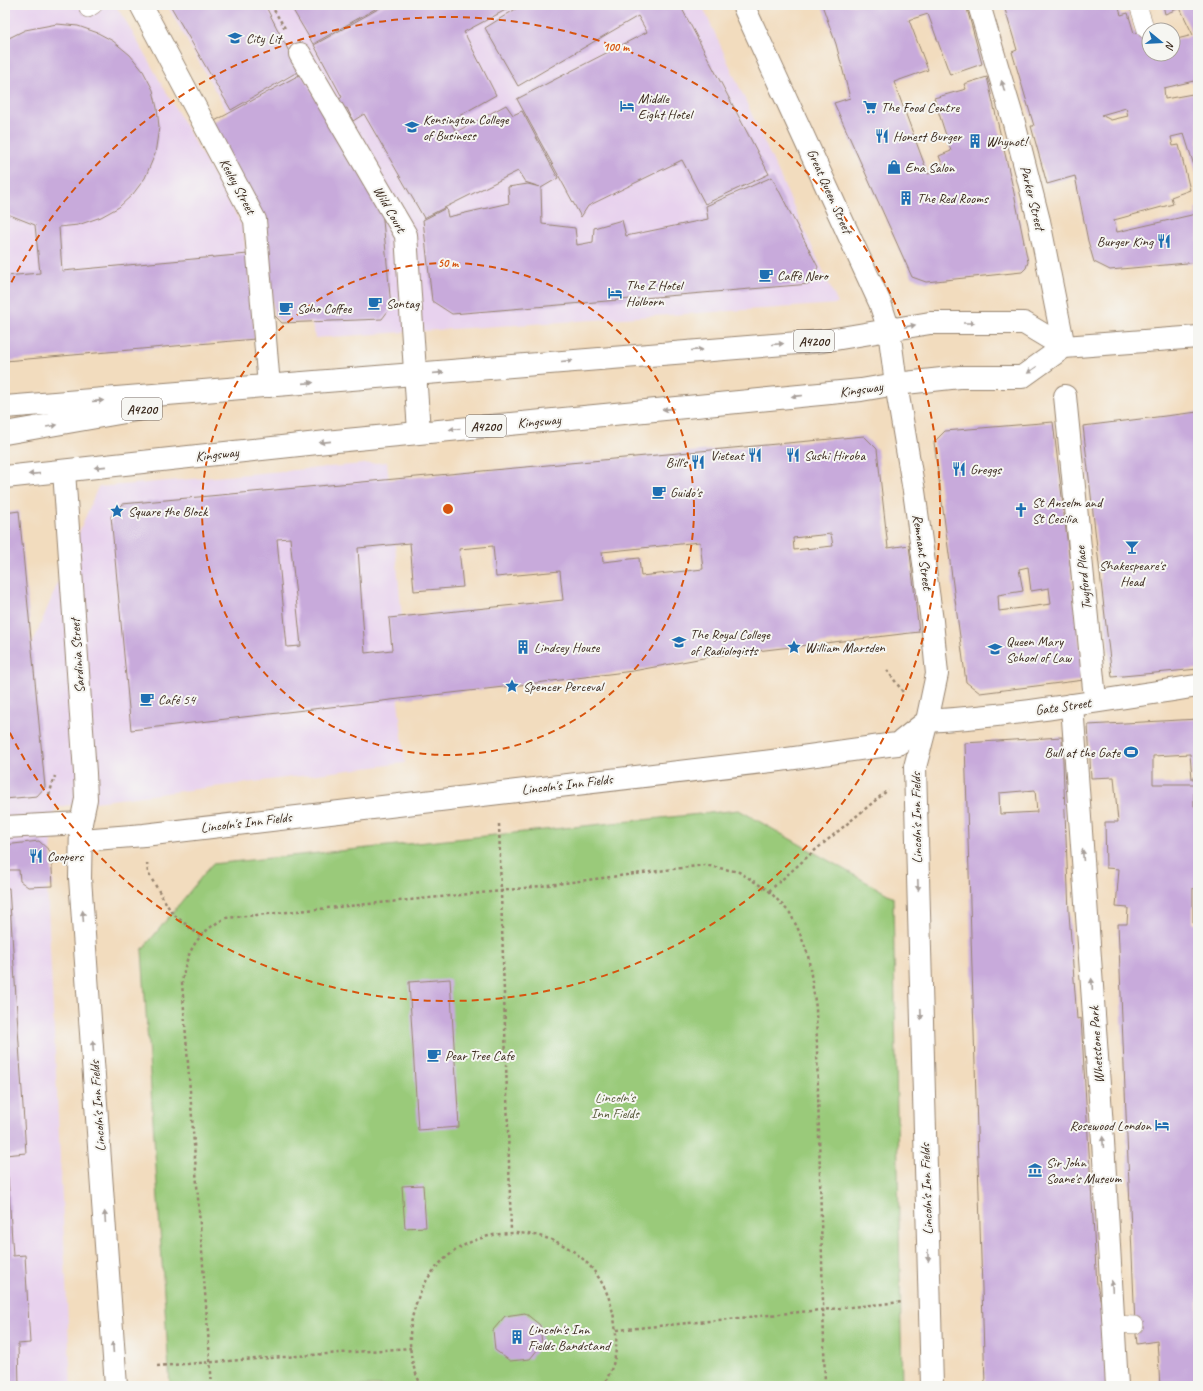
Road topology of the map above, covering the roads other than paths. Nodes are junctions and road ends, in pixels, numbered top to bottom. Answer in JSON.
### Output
{"nodes":[{"id":1,"x":141,"y":5,"type":"edge"},
{"id":2,"x":743,"y":5,"type":"edge"},
{"id":3,"x":979,"y":5,"type":"edge"},
{"id":4,"x":1138,"y":5,"type":"edge"},
{"id":5,"x":1143,"y":22,"type":"edge"},
{"id":6,"x":300,"y":54,"type":"dead end"},
{"id":7,"x":889,"y":330,"type":"junction"},
{"id":8,"x":1198,"y":337,"type":"edge"},
{"id":9,"x":1064,"y":347,"type":"junction"},
{"id":10,"x":416,"y":375,"type":"junction"},
{"id":11,"x":896,"y":384,"type":"junction"},
{"id":12,"x":269,"y":386,"type":"junction"},
{"id":13,"x":1065,"y":396,"type":"dead end"},
{"id":14,"x":5,"y":407,"type":"edge"},
{"id":15,"x":419,"y":432,"type":"junction"},
{"id":16,"x":5,"y":433,"type":"edge"},
{"id":17,"x":64,"y":471,"type":"junction"},
{"id":18,"x":5,"y":477,"type":"edge"},
{"id":19,"x":1198,"y":686,"type":"edge"},
{"id":20,"x":1094,"y":689,"type":"dead end"},
{"id":21,"x":1072,"y":705,"type":"junction"},
{"id":22,"x":928,"y":721,"type":"junction"},
{"id":23,"x":5,"y":828,"type":"edge"},
{"id":24,"x":81,"y":832,"type":"junction"},
{"id":25,"x":116,"y":1386,"type":"edge"},
{"id":26,"x":932,"y":1386,"type":"edge"},
{"id":27,"x":1116,"y":1386,"type":"edge"}],
"edges":[{"from":1,"to":12,"type":"street","name":"Keeley Street"},
{"from":2,"to":7,"type":"street","name":"Great Queen Street"},
{"from":9,"to":3,"type":"street","name":"Parker Street","one_way":true},
{"from":4,"to":5,"type":"lane"},
{"from":6,"to":10,"type":"street","name":"Wild Court"},
{"from":7,"to":9,"type":"street","number":"A4200","one_way":true},
{"from":10,"to":7,"type":"street","number":"A4200","one_way":true},
{"from":7,"to":11,"type":"street","name":"Great Queen Street"},
{"from":8,"to":9,"type":"street"},
{"from":9,"to":11,"type":"street","name":"Kingsway","number":"A4200","one_way":true},
{"from":12,"to":10,"type":"street","number":"A4200","one_way":true},
{"from":10,"to":15,"type":"street","name":"Wild Court"},
{"from":11,"to":15,"type":"street","name":"Kingsway","number":"A4200","one_way":true},
{"from":11,"to":22,"type":"street","name":"Remnant Street"},
{"from":14,"to":12,"type":"street","number":"A4200","one_way":true},
{"from":16,"to":12,"type":"street","number":"A4200","one_way":true},
{"from":13,"to":20,"type":"street","name":"Twyford Place"},
{"from":15,"to":17,"type":"street","name":"Kingsway","number":"A4200","one_way":true},
{"from":17,"to":18,"type":"street","name":"Kingsway","number":"A4200","one_way":true},
{"from":17,"to":24,"type":"street","name":"Sardinia Street"},
{"from":19,"to":21,"type":"street","name":"Gate Street"},
{"from":21,"to":22,"type":"street","name":"Gate Street"},
{"from":27,"to":21,"type":"street","name":"Whetstone Park","one_way":true},
{"from":22,"to":24,"type":"street","name":"Lincoln's Inn Fields"},
{"from":22,"to":26,"type":"street","name":"Lincoln's Inn Fields","one_way":true},
{"from":23,"to":24,"type":"street"},
{"from":25,"to":24,"type":"street","name":"Lincoln's Inn Fields","one_way":true}]}
